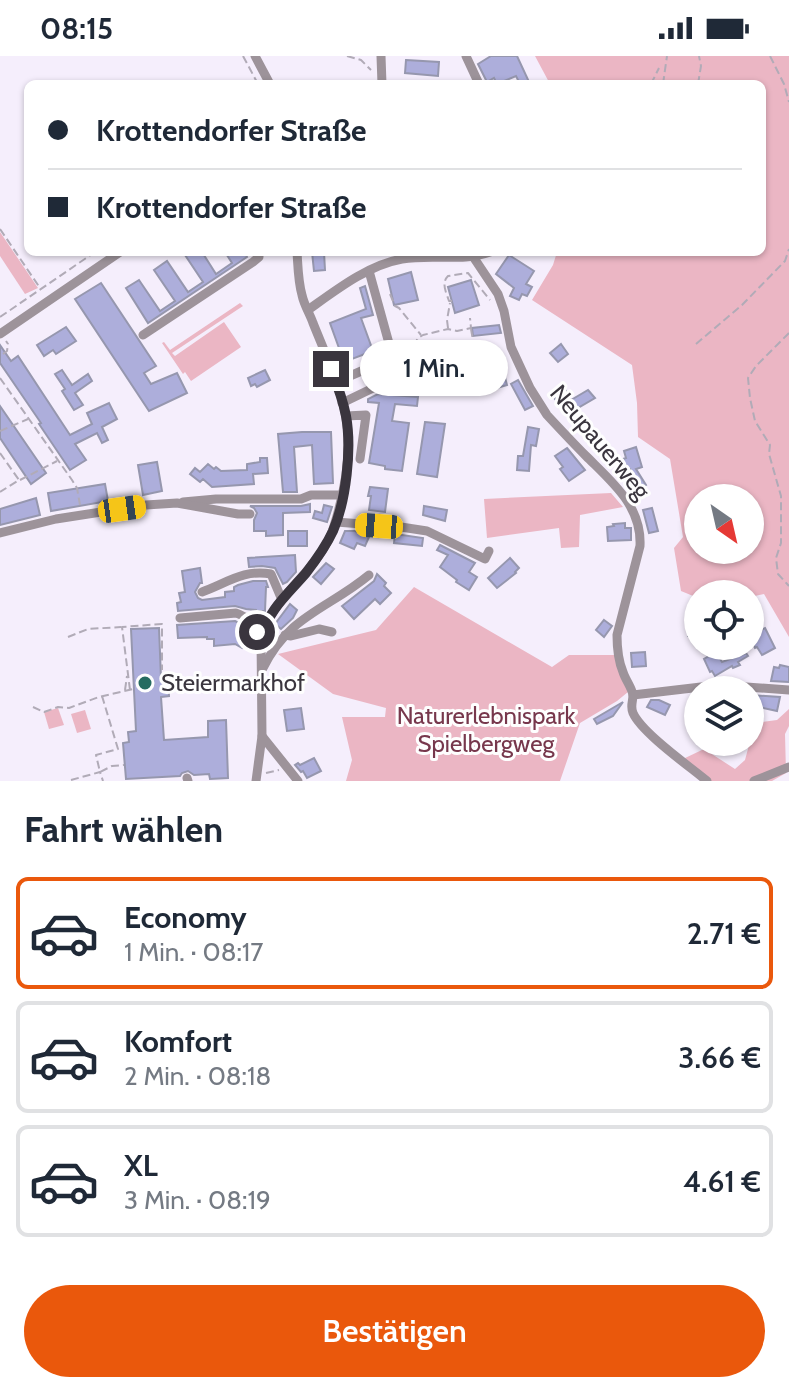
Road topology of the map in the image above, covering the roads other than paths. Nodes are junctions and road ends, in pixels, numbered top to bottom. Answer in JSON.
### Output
{"nodes":[{"id":1,"x":255,"y":56,"type":"edge"},
{"id":2,"x":381,"y":56,"type":"edge"},
{"id":3,"x":466,"y":56,"type":"edge"},
{"id":4,"x":268,"y":80,"type":"edge"},
{"id":5,"x":382,"y":80,"type":"edge"},
{"id":6,"x":477,"y":80,"type":"edge"},
{"id":7,"x":114,"y":256,"type":"edge"},
{"id":8,"x":259,"y":256,"type":"edge"},
{"id":9,"x":297,"y":256,"type":"edge"},
{"id":10,"x":479,"y":256,"type":"edge"},
{"id":11,"x":474,"y":258,"type":"junction"},
{"id":12,"x":369,"y":271,"type":"junction"},
{"id":13,"x":308,"y":310,"type":"junction"},
{"id":14,"x":143,"y":335,"type":"dead end"},
{"id":15,"x":2,"y":336,"type":"edge"},
{"id":16,"x":373,"y":366,"type":"dead end"},
{"id":17,"x":336,"y":382,"type":"junction"},
{"id":18,"x":342,"y":403,"type":"junction"},
{"id":19,"x":346,"y":416,"type":"junction"},
{"id":20,"x":348,"y":459,"type":"junction"},
{"id":21,"x":342,"y":495,"type":"junction"},
{"id":22,"x":177,"y":503,"type":"junction"},
{"id":23,"x":250,"y":514,"type":"dead end"},
{"id":24,"x":336,"y":522,"type":"junction"},
{"id":25,"x":0,"y":533,"type":"edge"},
{"id":26,"x":489,"y":551,"type":"dead end"},
{"id":27,"x":369,"y":575,"type":"dead end"},
{"id":28,"x":202,"y":592,"type":"dead end"},
{"id":29,"x":282,"y":600,"type":"junction"},
{"id":30,"x":180,"y":618,"type":"dead end"},
{"id":31,"x":332,"y":632,"type":"dead end"},
{"id":32,"x":285,"y":635,"type":"junction"},
{"id":33,"x":261,"y":638,"type":"junction"},
{"id":34,"x":261,"y":672,"type":"junction"},
{"id":35,"x":789,"y":690,"type":"edge"},
{"id":36,"x":633,"y":695,"type":"junction"},
{"id":37,"x":262,"y":736,"type":"junction"},
{"id":38,"x":789,"y":767,"type":"edge"},
{"id":39,"x":257,"y":778,"type":"edge"},
{"id":40,"x":298,"y":781,"type":"edge"},
{"id":41,"x":707,"y":781,"type":"edge"},
{"id":42,"x":754,"y":781,"type":"edge"}],
"edges":[{"from":1,"to":4,"type":"street"},
{"from":2,"to":5,"type":"street"},
{"from":3,"to":6,"type":"street"},
{"from":7,"to":15,"type":"street"},
{"from":8,"to":14,"type":"street"},
{"from":9,"to":13,"type":"street"},
{"from":10,"to":11,"type":"street"},
{"from":11,"to":12,"type":"street"},
{"from":11,"to":36,"type":"street","name":"Neupauerweg"},
{"from":12,"to":13,"type":"street"},
{"from":12,"to":18,"type":"street"},
{"from":13,"to":17,"type":"street"},
{"from":16,"to":17,"type":"street"},
{"from":17,"to":18,"type":"street"},
{"from":18,"to":19,"type":"street"},
{"from":19,"to":20,"type":"street"},
{"from":19,"to":20,"type":"street"},
{"from":20,"to":21,"type":"street"},
{"from":21,"to":22,"type":"street"},
{"from":21,"to":24,"type":"street"},
{"from":22,"to":23,"type":"street"},
{"from":22,"to":25,"type":"street"},
{"from":24,"to":26,"type":"street"},
{"from":24,"to":29,"type":"street"},
{"from":27,"to":32,"type":"street"},
{"from":28,"to":29,"type":"street"},
{"from":29,"to":33,"type":"street"},
{"from":30,"to":33,"type":"street"},
{"from":31,"to":32,"type":"street"},
{"from":32,"to":34,"type":"street"},
{"from":33,"to":34,"type":"street"},
{"from":34,"to":37,"type":"street"},
{"from":35,"to":36,"type":"street"},
{"from":36,"to":41,"type":"street","name":"Neupauerweg"},
{"from":37,"to":39,"type":"street"},
{"from":37,"to":40,"type":"street"},
{"from":38,"to":42,"type":"street"}]}
